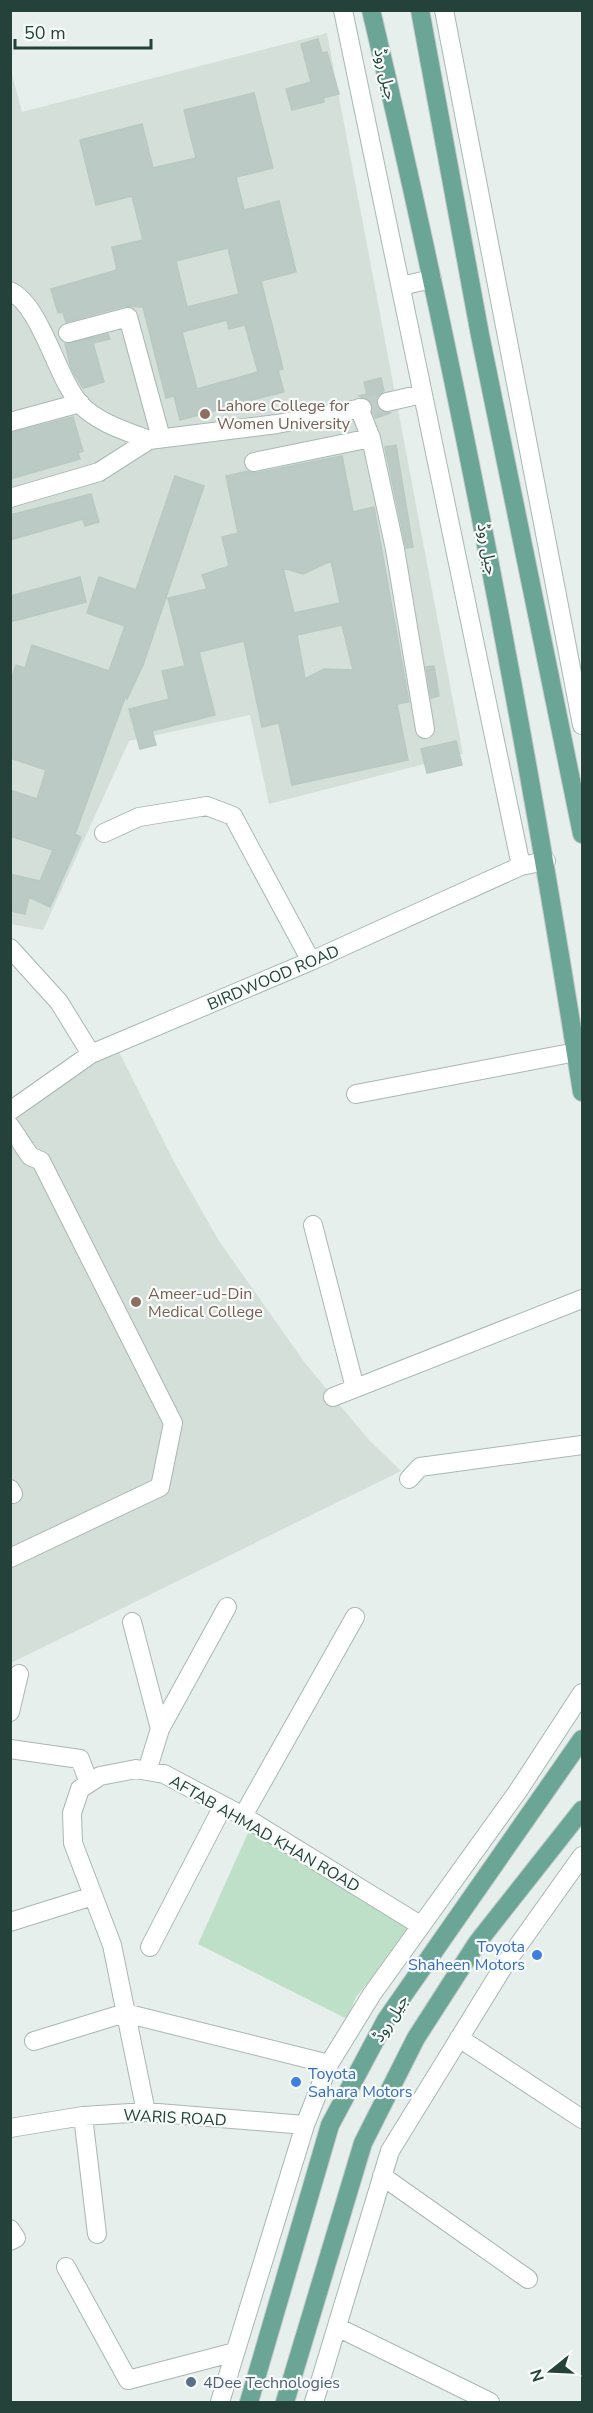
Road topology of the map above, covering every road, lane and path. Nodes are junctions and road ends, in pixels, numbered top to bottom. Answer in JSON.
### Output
{"nodes":[{"id":1,"x":343,"y":10,"type":"edge"},
{"id":2,"x":371,"y":10,"type":"edge"},
{"id":3,"x":420,"y":10,"type":"edge"},
{"id":4,"x":444,"y":10,"type":"edge"},
{"id":5,"x":432,"y":279,"type":"junction"},
{"id":6,"x":401,"y":286,"type":"junction"},
{"id":7,"x":10,"y":291,"type":"edge"},
{"id":8,"x":68,"y":333,"type":"dead end"},
{"id":9,"x":423,"y":393,"type":"junction"},
{"id":10,"x":387,"y":402,"type":"tunnel mouth"},
{"id":11,"x":80,"y":404,"type":"junction"},
{"id":12,"x":10,"y":422,"type":"edge"},
{"id":13,"x":371,"y":438,"type":"junction"},
{"id":14,"x":155,"y":439,"type":"junction"},
{"id":15,"x":254,"y":462,"type":"dead end"},
{"id":16,"x":10,"y":498,"type":"edge"},
{"id":17,"x":575,"y":643,"type":"edge"},
{"id":18,"x":582,"y":725,"type":"edge"},
{"id":19,"x":425,"y":729,"type":"dead end"},
{"id":20,"x":105,"y":833,"type":"dead end"},
{"id":21,"x":582,"y":834,"type":"edge"},
{"id":22,"x":546,"y":861,"type":"junction"},
{"id":23,"x":521,"y":866,"type":"junction"},
{"id":24,"x":10,"y":948,"type":"edge"},
{"id":25,"x":310,"y":961,"type":"junction"},
{"id":26,"x":576,"y":1052,"type":"junction"},
{"id":27,"x":91,"y":1054,"type":"junction"},
{"id":28,"x":582,"y":1092,"type":"edge"},
{"id":29,"x":356,"y":1094,"type":"dead end"},
{"id":30,"x":10,"y":1111,"type":"edge"},
{"id":31,"x":10,"y":1126,"type":"edge"},
{"id":32,"x":313,"y":1225,"type":"dead end"},
{"id":33,"x":582,"y":1299,"type":"edge"},
{"id":34,"x":355,"y":1388,"type":"junction"},
{"id":35,"x":333,"y":1397,"type":"dead end"},
{"id":36,"x":582,"y":1445,"type":"edge"},
{"id":37,"x":410,"y":1479,"type":"dead end"},
{"id":38,"x":10,"y":1558,"type":"edge"},
{"id":39,"x":226,"y":1607,"type":"dead end"},
{"id":40,"x":355,"y":1617,"type":"dead end"},
{"id":41,"x":132,"y":1622,"type":"dead end"},
{"id":42,"x":19,"y":1674,"type":"dead end"},
{"id":43,"x":582,"y":1693,"type":"edge"},
{"id":44,"x":10,"y":1712,"type":"edge"},
{"id":45,"x":160,"y":1729,"type":"junction"},
{"id":46,"x":582,"y":1739,"type":"edge"},
{"id":47,"x":10,"y":1749,"type":"edge"},
{"id":48,"x":147,"y":1771,"type":"junction"},
{"id":49,"x":89,"y":1783,"type":"junction"},
{"id":50,"x":223,"y":1806,"type":"junction"},
{"id":51,"x":582,"y":1810,"type":"edge"},
{"id":52,"x":243,"y":1816,"type":"junction"},
{"id":53,"x":582,"y":1856,"type":"edge"},
{"id":54,"x":93,"y":1896,"type":"junction"},
{"id":55,"x":10,"y":1922,"type":"edge"},
{"id":56,"x":420,"y":1925,"type":"junction"},
{"id":57,"x":150,"y":1947,"type":"dead end"},
{"id":58,"x":125,"y":2013,"type":"junction"},
{"id":59,"x":459,"y":2038,"type":"junction"},
{"id":60,"x":34,"y":2041,"type":"dead end"},
{"id":61,"x":330,"y":2064,"type":"junction"},
{"id":62,"x":146,"y":2112,"type":"junction"},
{"id":63,"x":83,"y":2116,"type":"junction"},
{"id":64,"x":582,"y":2119,"type":"edge"},
{"id":65,"x":305,"y":2125,"type":"junction"},
{"id":66,"x":10,"y":2128,"type":"edge"},
{"id":67,"x":382,"y":2176,"type":"junction"},
{"id":68,"x":10,"y":2229,"type":"edge"},
{"id":69,"x":97,"y":2234,"type":"dead end"},
{"id":70,"x":10,"y":2241,"type":"edge"},
{"id":71,"x":66,"y":2267,"type":"dead end"},
{"id":72,"x":528,"y":2279,"type":"dead end"},
{"id":73,"x":337,"y":2327,"type":"junction"},
{"id":74,"x":235,"y":2352,"type":"junction"},
{"id":75,"x":220,"y":2403,"type":"edge"},
{"id":76,"x":249,"y":2403,"type":"edge"},
{"id":77,"x":285,"y":2403,"type":"edge"},
{"id":78,"x":314,"y":2403,"type":"edge"},
{"id":79,"x":490,"y":2403,"type":"edge"}],
"edges":[{"from":1,"to":6,"type":"street"},
{"from":2,"to":5,"type":"main road","name":"جیل روڈ"},
{"from":3,"to":21,"type":"main road"},
{"from":4,"to":17,"type":"street"},
{"from":5,"to":6,"type":"street"},
{"from":5,"to":22,"type":"main road","name":"جیل روڈ"},
{"from":6,"to":9,"type":"street"},
{"from":7,"to":11,"type":"street"},
{"from":8,"to":14,"type":"street"},
{"from":9,"to":10,"type":"street"},
{"from":9,"to":23,"type":"street"},
{"from":11,"to":12,"type":"street"},
{"from":11,"to":14,"type":"street"},
{"from":13,"to":14,"type":"street"},
{"from":13,"to":15,"type":"street"},
{"from":13,"to":19,"type":"street"},
{"from":14,"to":16,"type":"street"},
{"from":17,"to":18,"type":"street"},
{"from":20,"to":25,"type":"street"},
{"from":22,"to":23,"type":"street","name":"BIRDWOOD ROAD"},
{"from":22,"to":26,"type":"main road","name":"جیل روڈ"},
{"from":23,"to":25,"type":"street","name":"BIRDWOOD ROAD"},
{"from":24,"to":27,"type":"street"},
{"from":25,"to":27,"type":"street","name":"BIRDWOOD ROAD"},
{"from":26,"to":28,"type":"main road","name":"جیل روڈ"},
{"from":26,"to":29,"type":"street"},
{"from":27,"to":30,"type":"street","name":"BIRDWOOD ROAD"},
{"from":31,"to":38,"type":"street"},
{"from":32,"to":34,"type":"street"},
{"from":33,"to":34,"type":"street"},
{"from":34,"to":35,"type":"street"},
{"from":36,"to":37,"type":"street"},
{"from":39,"to":45,"type":"street"},
{"from":40,"to":52,"type":"street"},
{"from":41,"to":45,"type":"street"},
{"from":42,"to":44,"type":"street"},
{"from":43,"to":56,"type":"street"},
{"from":45,"to":48,"type":"street"},
{"from":46,"to":76,"type":"main road","name":"جیل روڈ"},
{"from":47,"to":49,"type":"street"},
{"from":48,"to":49,"type":"street","name":"AFTAB AHMAD KHAN ROAD"},
{"from":48,"to":50,"type":"street","name":"AFTAB AHMAD KHAN ROAD"},
{"from":49,"to":54,"type":"street"},
{"from":50,"to":52,"type":"street","name":"AFTAB AHMAD KHAN ROAD"},
{"from":50,"to":57,"type":"street"},
{"from":51,"to":77,"type":"main road","name":"جیل روڈ"},
{"from":52,"to":56,"type":"street","name":"AFTAB AHMAD KHAN ROAD"},
{"from":53,"to":59,"type":"street"},
{"from":54,"to":55,"type":"street"},
{"from":54,"to":58,"type":"street"},
{"from":56,"to":61,"type":"street"},
{"from":58,"to":60,"type":"street"},
{"from":58,"to":61,"type":"street"},
{"from":58,"to":62,"type":"street"},
{"from":59,"to":64,"type":"street"},
{"from":59,"to":67,"type":"street"},
{"from":61,"to":65,"type":"street"},
{"from":62,"to":63,"type":"street","name":"WARIS ROAD"},
{"from":62,"to":65,"type":"street","name":"WARIS ROAD"},
{"from":63,"to":66,"type":"street","name":"WARIS ROAD"},
{"from":63,"to":69,"type":"street"},
{"from":65,"to":74,"type":"street"},
{"from":67,"to":72,"type":"street"},
{"from":67,"to":73,"type":"street"},
{"from":68,"to":70,"type":"street"},
{"from":71,"to":74,"type":"street"},
{"from":73,"to":78,"type":"street"},
{"from":73,"to":79,"type":"street"},
{"from":74,"to":75,"type":"street"}]}
